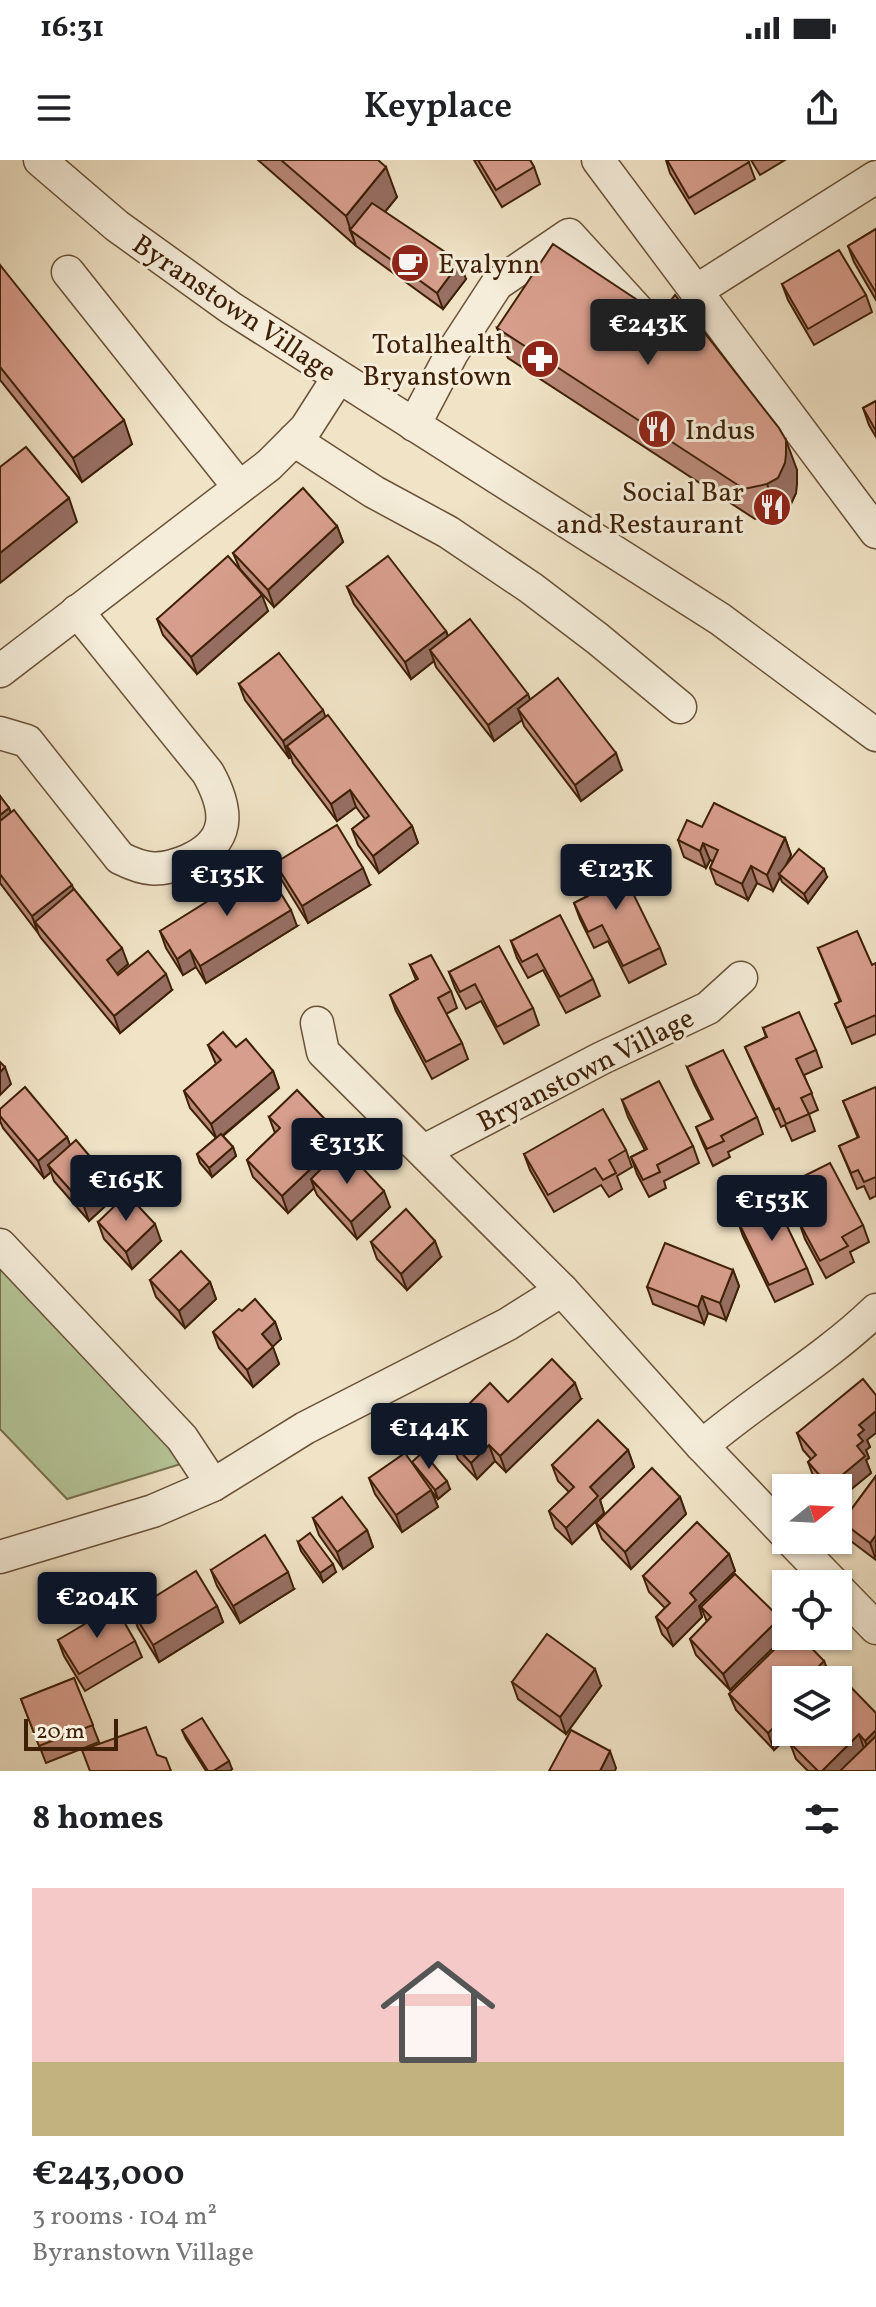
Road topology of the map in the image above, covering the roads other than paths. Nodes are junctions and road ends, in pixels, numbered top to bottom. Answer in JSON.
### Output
{"nodes":[{"id":1,"x":40,"y":160,"type":"edge"},
{"id":2,"x":598,"y":160,"type":"edge"},
{"id":3,"x":876,"y":177,"type":"edge"},
{"id":4,"x":68,"y":272,"type":"dead end"},
{"id":5,"x":696,"y":291,"type":"junction"},
{"id":6,"x":657,"y":332,"type":"edge"},
{"id":7,"x":338,"y":378,"type":"junction"},
{"id":8,"x":414,"y":425,"type":"junction"},
{"id":9,"x":294,"y":440,"type":"junction"},
{"id":10,"x":239,"y":487,"type":"junction"},
{"id":11,"x":876,"y":532,"type":"edge"},
{"id":12,"x":77,"y":611,"type":"junction"},
{"id":13,"x":0,"y":671,"type":"edge"},
{"id":14,"x":680,"y":707,"type":"dead end"},
{"id":15,"x":872,"y":724,"type":"edge"},
{"id":16,"x":0,"y":733,"type":"edge"},
{"id":17,"x":741,"y":978,"type":"dead end"},
{"id":18,"x":317,"y":1023,"type":"dead end"},
{"id":19,"x":424,"y":1151,"type":"junction"},
{"id":20,"x":0,"y":1245,"type":"edge"},
{"id":21,"x":562,"y":1290,"type":"junction"},
{"id":22,"x":876,"y":1310,"type":"edge"},
{"id":23,"x":702,"y":1446,"type":"junction"},
{"id":24,"x":213,"y":1485,"type":"junction"},
{"id":25,"x":772,"y":1519,"type":"edge"},
{"id":26,"x":805,"y":1554,"type":"edge"},
{"id":27,"x":0,"y":1557,"type":"edge"},
{"id":28,"x":820,"y":1570,"type":"edge"},
{"id":29,"x":852,"y":1603,"type":"edge"},
{"id":30,"x":876,"y":1628,"type":"edge"}],
"edges":[{"from":1,"to":7,"type":"street","name":"Byranstown Village"},
{"from":2,"to":5,"type":"street"},
{"from":3,"to":5,"type":"street"},
{"from":4,"to":10,"type":"street"},
{"from":5,"to":11,"type":"street"},
{"from":6,"to":8,"type":"street"},
{"from":7,"to":8,"type":"street","name":"Byranstown Village"},
{"from":7,"to":9,"type":"street"},
{"from":8,"to":15,"type":"street","name":"Byranstown Village"},
{"from":9,"to":10,"type":"street"},
{"from":9,"to":14,"type":"street"},
{"from":10,"to":12,"type":"street"},
{"from":12,"to":13,"type":"street"},
{"from":12,"to":16,"type":"street"},
{"from":17,"to":19,"type":"street","name":"Bryanstown Village"},
{"from":18,"to":19,"type":"street"},
{"from":19,"to":21,"type":"street"},
{"from":20,"to":24,"type":"street"},
{"from":21,"to":23,"type":"street"},
{"from":21,"to":24,"type":"street"},
{"from":22,"to":23,"type":"street"},
{"from":23,"to":25,"type":"street"},
{"from":24,"to":27,"type":"street"},
{"from":26,"to":28,"type":"street"},
{"from":29,"to":30,"type":"street"}]}
